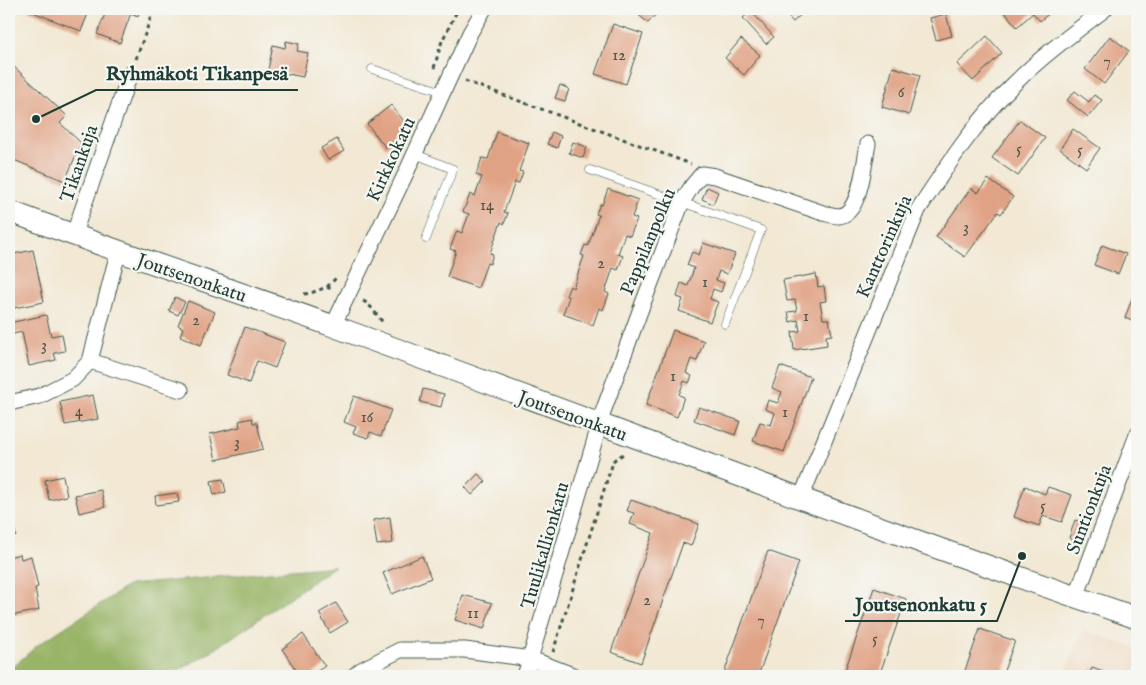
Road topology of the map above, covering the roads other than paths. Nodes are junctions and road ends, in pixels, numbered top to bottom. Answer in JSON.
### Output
{"nodes":[{"id":1,"x":484,"y":9,"type":"edge"},
{"id":2,"x":1105,"y":9,"type":"edge"},
{"id":3,"x":372,"y":70,"type":"dead end"},
{"id":4,"x":130,"y":74,"type":"road end"},
{"id":5,"x":445,"y":87,"type":"junction"},
{"id":6,"x":868,"y":144,"type":"dead end"},
{"id":7,"x":415,"y":154,"type":"junction"},
{"id":8,"x":590,"y":170,"type":"dead end"},
{"id":9,"x":682,"y":202,"type":"junction"},
{"id":10,"x":9,"y":211,"type":"edge"},
{"id":11,"x":74,"y":236,"type":"junction"},
{"id":12,"x":426,"y":238,"type":"dead end"},
{"id":13,"x":120,"y":251,"type":"junction"},
{"id":14,"x":725,"y":324,"type":"dead end"},
{"id":15,"x":333,"y":326,"type":"junction"},
{"id":16,"x":90,"y":361,"type":"junction"},
{"id":17,"x":181,"y":390,"type":"dead end"},
{"id":18,"x":9,"y":403,"type":"edge"},
{"id":19,"x":600,"y":425,"type":"junction"},
{"id":20,"x":1137,"y":435,"type":"edge"},
{"id":21,"x":801,"y":498,"type":"junction"},
{"id":22,"x":1076,"y":597,"type":"junction"},
{"id":23,"x":1137,"y":618,"type":"edge"},
{"id":24,"x":531,"y":659,"type":"junction"},
{"id":25,"x":354,"y":676,"type":"edge"},
{"id":26,"x":526,"y":676,"type":"edge"},
{"id":27,"x":576,"y":676,"type":"edge"}],
"edges":[{"from":1,"to":5,"type":"street","name":"Kirkkokatu"},
{"from":2,"to":21,"type":"street","name":"Kanttorinkuja"},
{"from":3,"to":5,"type":"lane"},
{"from":4,"to":11,"type":"street","name":"Tikankuja"},
{"from":5,"to":7,"type":"street","name":"Kirkkokatu"},
{"from":6,"to":9,"type":"street","name":"Pappilanpolku"},
{"from":7,"to":12,"type":"lane"},
{"from":7,"to":15,"type":"street","name":"Kirkkokatu"},
{"from":8,"to":9,"type":"lane"},
{"from":9,"to":14,"type":"lane"},
{"from":9,"to":19,"type":"street","name":"Pappilanpolku"},
{"from":10,"to":11,"type":"main road","name":"Joutsenonkatu"},
{"from":11,"to":13,"type":"main road","name":"Joutsenonkatu"},
{"from":13,"to":15,"type":"main road","name":"Joutsenonkatu"},
{"from":13,"to":16,"type":"street"},
{"from":15,"to":19,"type":"main road","name":"Joutsenonkatu"},
{"from":16,"to":17,"type":"street"},
{"from":16,"to":18,"type":"street"},
{"from":19,"to":21,"type":"main road","name":"Joutsenonkatu"},
{"from":19,"to":24,"type":"street","name":"Tuulikallionkatu"},
{"from":20,"to":22,"type":"street","name":"Suntionkuja"},
{"from":21,"to":22,"type":"main road","name":"Joutsenonkatu"},
{"from":22,"to":23,"type":"main road","name":"Joutsenonkatu"},
{"from":24,"to":25,"type":"street"},
{"from":24,"to":26,"type":"street","name":"Tuulikallionkatu"},
{"from":24,"to":27,"type":"street"}]}
